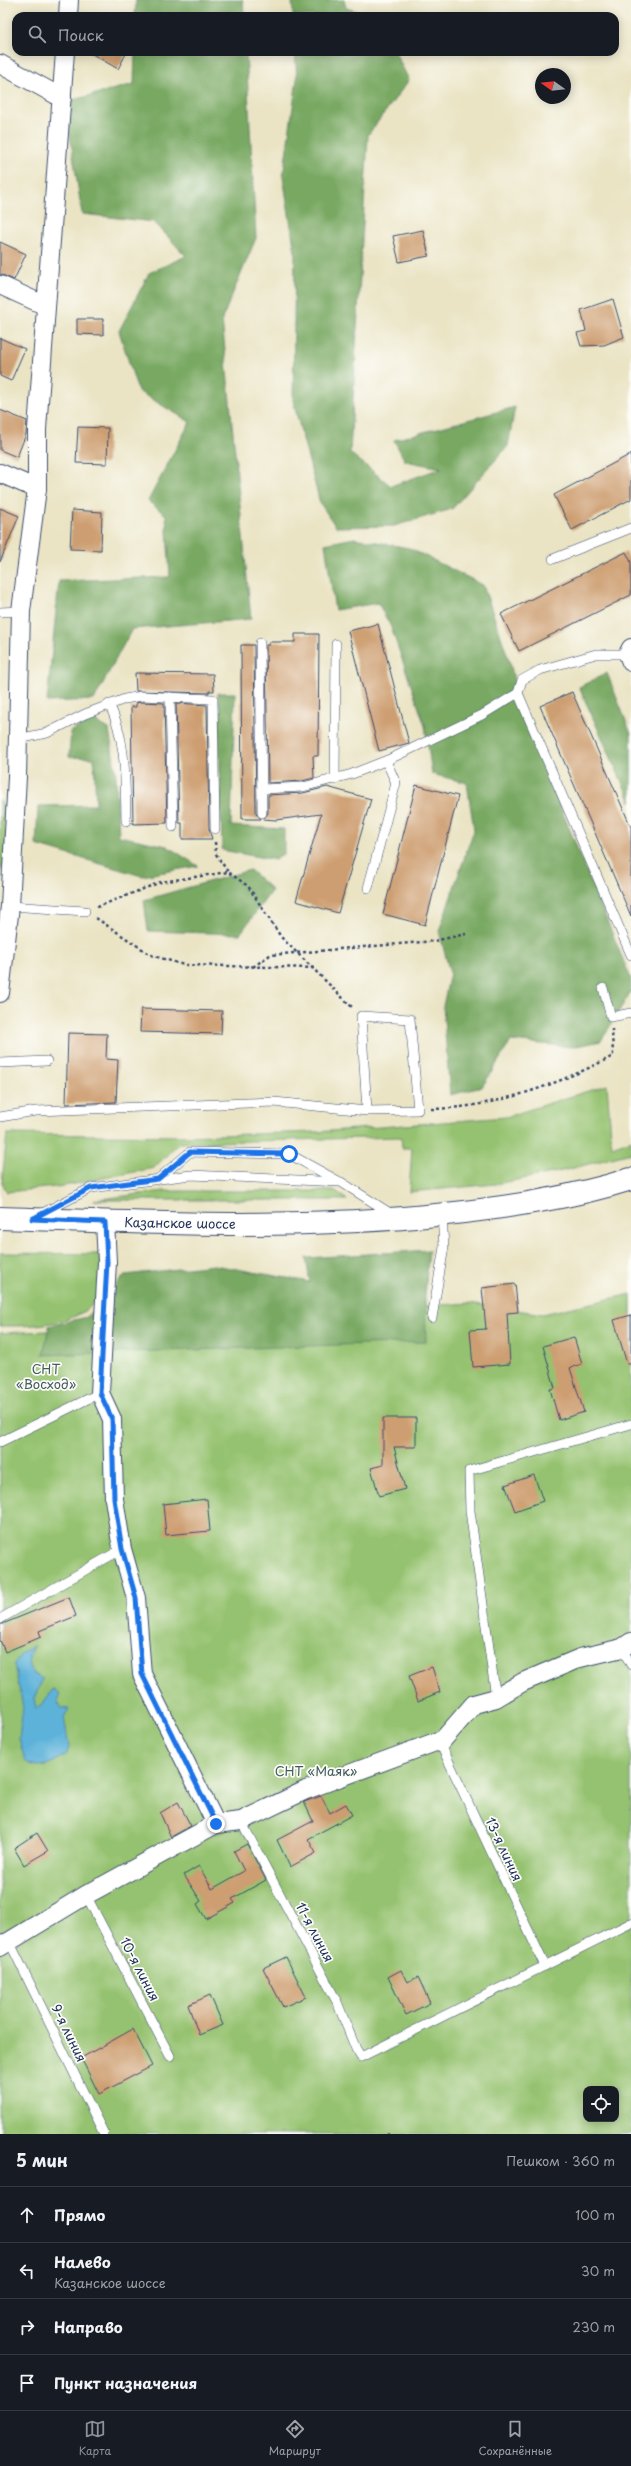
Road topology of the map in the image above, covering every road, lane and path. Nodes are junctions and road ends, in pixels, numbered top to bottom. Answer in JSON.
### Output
{"nodes":[{"id":1,"x":69,"y":0,"type":"edge"},
{"id":2,"x":68,"y":12,"type":"edge"},
{"id":3,"x":65,"y":56,"type":"edge"},
{"id":4,"x":0,"y":64,"type":"edge"},
{"id":5,"x":62,"y":98,"type":"junction"},
{"id":6,"x":0,"y":285,"type":"edge"},
{"id":7,"x":46,"y":306,"type":"junction"},
{"id":8,"x":0,"y":473,"type":"edge"},
{"id":9,"x":37,"y":489,"type":"junction"},
{"id":10,"x":631,"y":528,"type":"edge"},
{"id":11,"x":553,"y":559,"type":"dead end"},
{"id":12,"x":21,"y":611,"type":"junction"},
{"id":13,"x":0,"y":612,"type":"edge"},
{"id":14,"x":260,"y":642,"type":"dead end"},
{"id":15,"x":336,"y":644,"type":"dead end"},
{"id":16,"x":630,"y":655,"type":"edge"},
{"id":17,"x":518,"y":692,"type":"junction"},
{"id":18,"x":170,"y":697,"type":"junction"},
{"id":19,"x":109,"y":704,"type":"junction"},
{"id":20,"x":18,"y":740,"type":"junction"},
{"id":21,"x":386,"y":761,"type":"junction"},
{"id":22,"x":335,"y":780,"type":"junction"},
{"id":23,"x":262,"y":789,"type":"junction"},
{"id":24,"x":262,"y":813,"type":"dead end"},
{"id":25,"x":126,"y":821,"type":"dead end"},
{"id":26,"x":173,"y":828,"type":"dead end"},
{"id":27,"x":215,"y":829,"type":"joint"},
{"id":28,"x":228,"y":872,"type":"junction"},
{"id":29,"x":5,"y":887,"type":"edge"},
{"id":30,"x":368,"y":888,"type":"dead end"},
{"id":31,"x":10,"y":906,"type":"junction"},
{"id":32,"x":85,"y":911,"type":"junction"},
{"id":33,"x":466,"y":934,"type":"dead end"},
{"id":34,"x":296,"y":951,"type":"junction"},
{"id":35,"x":631,"y":955,"type":"edge"},
{"id":36,"x":253,"y":967,"type":"junction"},
{"id":37,"x":314,"y":968,"type":"junction"},
{"id":38,"x":602,"y":988,"type":"dead end"},
{"id":39,"x":0,"y":993,"type":"edge"},
{"id":40,"x":631,"y":1013,"type":"edge"},
{"id":41,"x":361,"y":1016,"type":"junction"},
{"id":42,"x":611,"y":1017,"type":"junction"},
{"id":43,"x":47,"y":1061,"type":"dead end"},
{"id":44,"x":0,"y":1064,"type":"edge"},
{"id":45,"x":418,"y":1110,"type":"junction"},
{"id":46,"x":367,"y":1111,"type":"junction"},
{"id":47,"x":0,"y":1116,"type":"edge"},
{"id":48,"x":158,"y":1179,"type":"junction"},
{"id":49,"x":631,"y":1179,"type":"edge"},
{"id":50,"x":341,"y":1182,"type":"junction"},
{"id":51,"x":442,"y":1215,"type":"junction"},
{"id":52,"x":0,"y":1218,"type":"edge"},
{"id":53,"x":33,"y":1219,"type":"junction"},
{"id":54,"x":399,"y":1219,"type":"junction"},
{"id":55,"x":105,"y":1222,"type":"junction"},
{"id":56,"x":432,"y":1318,"type":"dead end"},
{"id":57,"x":100,"y":1393,"type":"junction"},
{"id":58,"x":631,"y":1424,"type":"edge"},
{"id":59,"x":0,"y":1442,"type":"edge"},
{"id":60,"x":122,"y":1549,"type":"junction"},
{"id":61,"x":0,"y":1619,"type":"edge"},
{"id":62,"x":626,"y":1645,"type":"edge"},
{"id":63,"x":631,"y":1665,"type":"edge"},
{"id":64,"x":496,"y":1698,"type":"junction"},
{"id":65,"x":440,"y":1744,"type":"junction"},
{"id":66,"x":241,"y":1821,"type":"junction"},
{"id":67,"x":216,"y":1824,"type":"junction"},
{"id":68,"x":86,"y":1895,"type":"junction"},
{"id":69,"x":631,"y":1923,"type":"edge"},
{"id":70,"x":5,"y":1945,"type":"edge"},
{"id":71,"x":545,"y":1966,"type":"junction"},
{"id":72,"x":170,"y":2056,"type":"dead end"},
{"id":73,"x":104,"y":2134,"type":"edge"}],
"edges":[{"from":1,"to":2,"type":"street"},
{"from":3,"to":5,"type":"street"},
{"from":4,"to":5,"type":"street"},
{"from":5,"to":7,"type":"street"},
{"from":6,"to":7,"type":"street"},
{"from":7,"to":9,"type":"street"},
{"from":8,"to":9,"type":"street"},
{"from":9,"to":12,"type":"street"},
{"from":10,"to":11,"type":"lane"},
{"from":12,"to":13,"type":"lane"},
{"from":12,"to":20,"type":"street"},
{"from":14,"to":23,"type":"lane"},
{"from":15,"to":22,"type":"lane"},
{"from":16,"to":17,"type":"lane"},
{"from":17,"to":21,"type":"lane"},
{"from":17,"to":35,"type":"lane"},
{"from":18,"to":19,"type":"lane"},
{"from":18,"to":26,"type":"lane"},
{"from":18,"to":27,"type":"lane"},
{"from":19,"to":20,"type":"lane"},
{"from":19,"to":25,"type":"lane"},
{"from":20,"to":29,"type":"street"},
{"from":21,"to":22,"type":"lane"},
{"from":21,"to":30,"type":"lane"},
{"from":22,"to":23,"type":"lane"},
{"from":23,"to":24,"type":"lane"},
{"from":27,"to":28,"type":"path"},
{"from":28,"to":32,"type":"path"},
{"from":28,"to":34,"type":"path"},
{"from":29,"to":31,"type":"street"},
{"from":31,"to":32,"type":"lane"},
{"from":31,"to":39,"type":"street"},
{"from":32,"to":36,"type":"path"},
{"from":33,"to":34,"type":"path"},
{"from":34,"to":36,"type":"path"},
{"from":34,"to":37,"type":"path"},
{"from":36,"to":37,"type":"path"},
{"from":37,"to":41,"type":"path"},
{"from":38,"to":42,"type":"lane"},
{"from":40,"to":42,"type":"lane"},
{"from":41,"to":45,"type":"lane"},
{"from":41,"to":46,"type":"lane"},
{"from":42,"to":45,"type":"path"},
{"from":43,"to":44,"type":"lane"},
{"from":45,"to":46,"type":"lane"},
{"from":46,"to":47,"type":"lane"},
{"from":48,"to":50,"type":"lane"},
{"from":48,"to":50,"type":"lane"},
{"from":48,"to":53,"type":"lane"},
{"from":49,"to":51,"type":"main road","name":"Казанское шоссе"},
{"from":50,"to":54,"type":"lane"},
{"from":51,"to":54,"type":"main road","name":"Казанское шоссе"},
{"from":51,"to":56,"type":"lane"},
{"from":52,"to":53,"type":"main road","name":"Казанское шоссе"},
{"from":53,"to":55,"type":"main road","name":"Казанское шоссе"},
{"from":54,"to":55,"type":"main road","name":"Казанское шоссе"},
{"from":55,"to":57,"type":"street"},
{"from":57,"to":59,"type":"lane"},
{"from":57,"to":60,"type":"street"},
{"from":58,"to":64,"type":"lane"},
{"from":60,"to":61,"type":"lane"},
{"from":60,"to":67,"type":"street"},
{"from":62,"to":63,"type":"lane"},
{"from":62,"to":64,"type":"street"},
{"from":64,"to":65,"type":"street"},
{"from":65,"to":66,"type":"street"},
{"from":65,"to":71,"type":"lane","name":"13-я линия"},
{"from":66,"to":67,"type":"street"},
{"from":66,"to":71,"type":"lane","name":"11-я линия"},
{"from":67,"to":68,"type":"street"},
{"from":68,"to":70,"type":"street"},
{"from":68,"to":72,"type":"lane","name":"10-я линия"},
{"from":69,"to":71,"type":"lane"},
{"from":70,"to":73,"type":"lane","name":"9-я линия"}]}
